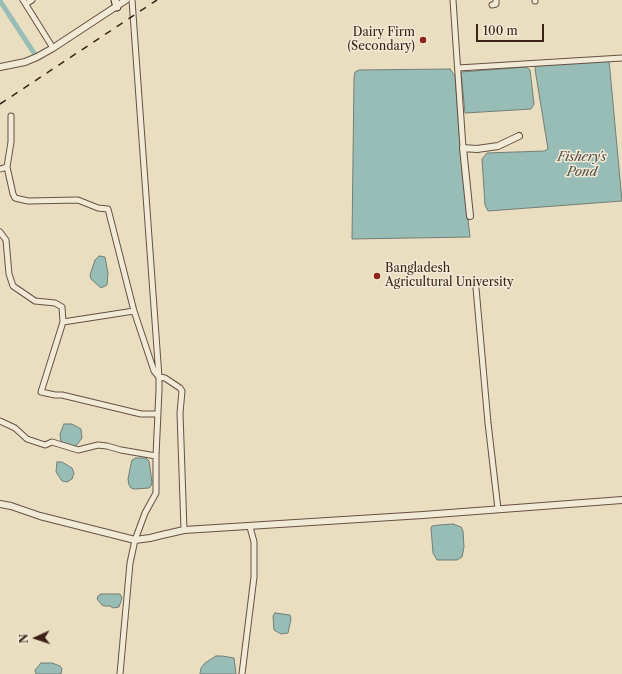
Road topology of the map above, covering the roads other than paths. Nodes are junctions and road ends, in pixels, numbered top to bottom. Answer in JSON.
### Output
{"nodes":[{"id":1,"x":32,"y":0,"type":"edge"},
{"id":2,"x":126,"y":0,"type":"edge"},
{"id":3,"x":132,"y":0,"type":"edge"},
{"id":4,"x":453,"y":0,"type":"edge"},
{"id":5,"x":24,"y":2,"type":"edge"},
{"id":6,"x":116,"y":3,"type":"edge"},
{"id":7,"x":53,"y":48,"type":"junction"},
{"id":8,"x":622,"y":58,"type":"edge"},
{"id":9,"x":0,"y":67,"type":"edge"},
{"id":10,"x":458,"y":68,"type":"junction"},
{"id":11,"x":11,"y":116,"type":"dead end"},
{"id":12,"x":519,"y":136,"type":"dead end"},
{"id":13,"x":464,"y":148,"type":"junction"},
{"id":14,"x":7,"y":167,"type":"junction"},
{"id":15,"x":0,"y":168,"type":"edge"},
{"id":16,"x":470,"y":216,"type":"dead end"},
{"id":17,"x":0,"y":232,"type":"edge"},
{"id":18,"x":476,"y":288,"type":"dead end"},
{"id":19,"x":134,"y":311,"type":"junction"},
{"id":20,"x":63,"y":322,"type":"junction"},
{"id":21,"x":159,"y":377,"type":"junction"},
{"id":22,"x":158,"y":414,"type":"junction"},
{"id":23,"x":0,"y":421,"type":"edge"},
{"id":24,"x":156,"y":456,"type":"junction"},
{"id":25,"x":622,"y":500,"type":"edge"},
{"id":26,"x":0,"y":504,"type":"edge"},
{"id":27,"x":498,"y":509,"type":"junction"},
{"id":28,"x":250,"y":527,"type":"junction"},
{"id":29,"x":184,"y":530,"type":"junction"},
{"id":30,"x":135,"y":540,"type":"junction"},
{"id":31,"x":120,"y":674,"type":"edge"},
{"id":32,"x":242,"y":674,"type":"edge"}],
"edges":[{"from":1,"to":5,"type":"street"},
{"from":2,"to":6,"type":"street"},
{"from":3,"to":21,"type":"street"},
{"from":4,"to":10,"type":"street"},
{"from":5,"to":7,"type":"street"},
{"from":6,"to":7,"type":"street"},
{"from":7,"to":9,"type":"street"},
{"from":8,"to":10,"type":"street"},
{"from":10,"to":13,"type":"street"},
{"from":11,"to":14,"type":"street"},
{"from":12,"to":13,"type":"street"},
{"from":13,"to":16,"type":"street"},
{"from":14,"to":15,"type":"street"},
{"from":14,"to":19,"type":"street"},
{"from":17,"to":20,"type":"street"},
{"from":18,"to":27,"type":"street"},
{"from":19,"to":20,"type":"street"},
{"from":19,"to":21,"type":"street"},
{"from":20,"to":22,"type":"street"},
{"from":21,"to":22,"type":"street"},
{"from":21,"to":29,"type":"street"},
{"from":22,"to":24,"type":"street"},
{"from":23,"to":24,"type":"street"},
{"from":24,"to":30,"type":"street"},
{"from":25,"to":27,"type":"street"},
{"from":26,"to":30,"type":"street"},
{"from":27,"to":28,"type":"street"},
{"from":28,"to":29,"type":"street"},
{"from":28,"to":32,"type":"street"},
{"from":29,"to":30,"type":"street"},
{"from":30,"to":31,"type":"street"}]}
